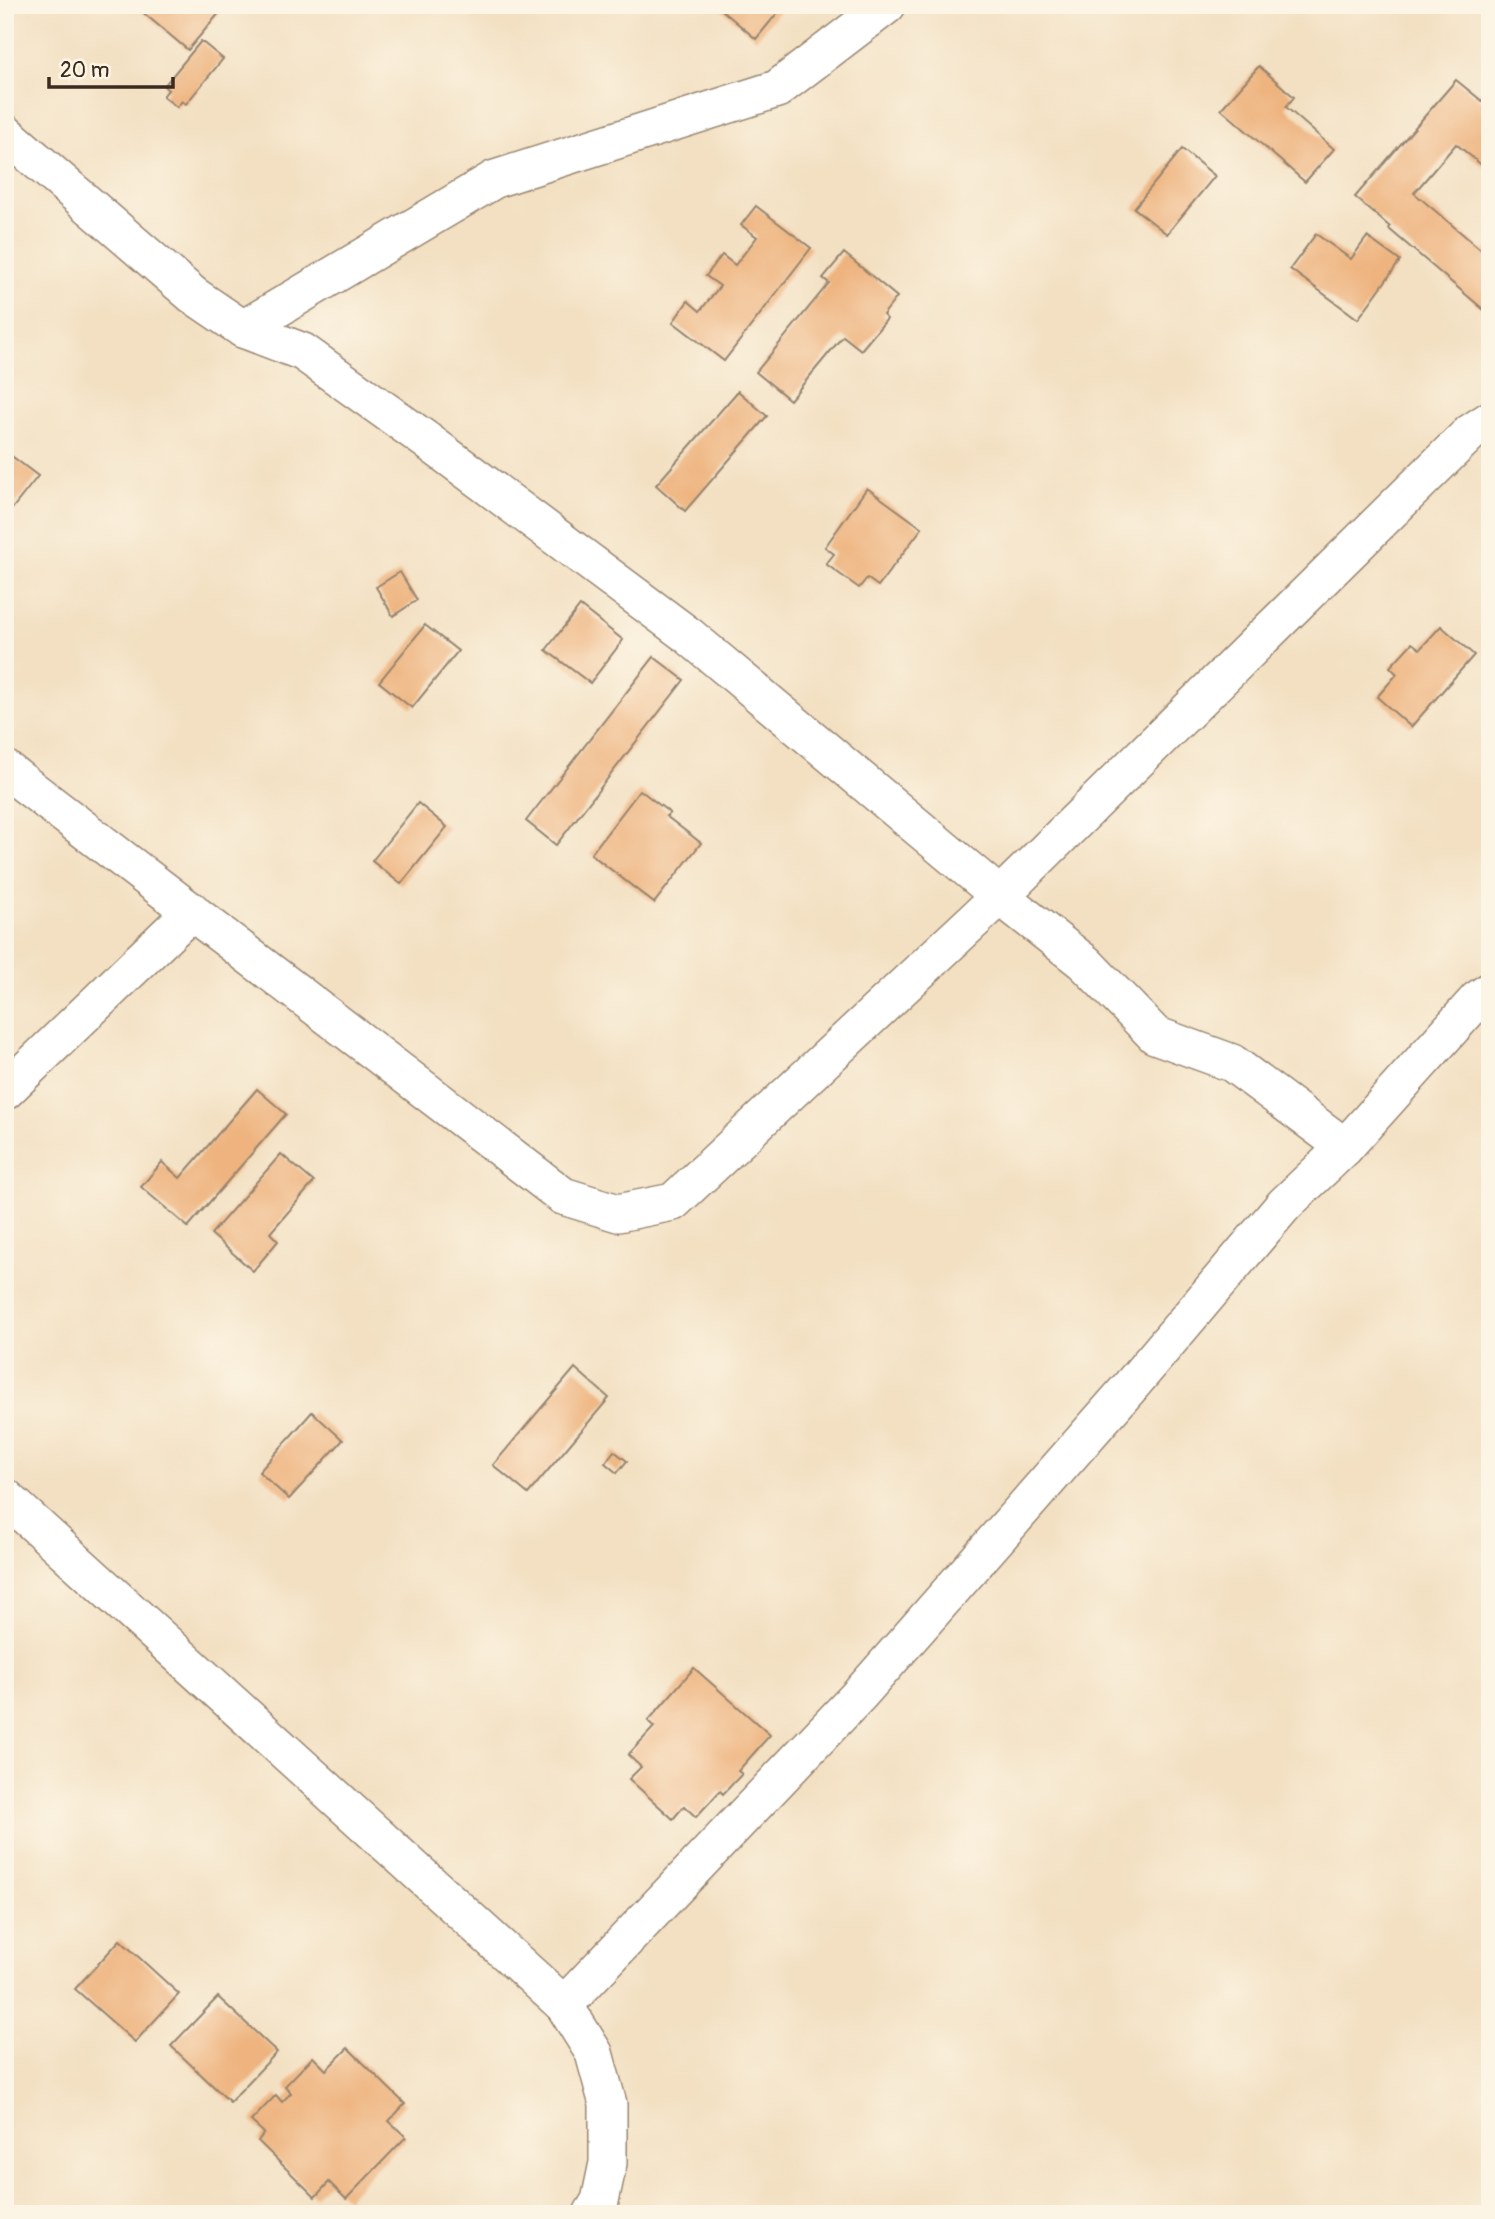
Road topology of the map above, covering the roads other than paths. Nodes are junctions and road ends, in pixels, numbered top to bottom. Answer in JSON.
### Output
{"nodes":[{"id":1,"x":887,"y":5,"type":"edge"},
{"id":2,"x":5,"y":133,"type":"edge"},
{"id":3,"x":243,"y":329,"type":"junction"},
{"id":4,"x":1490,"y":420,"type":"edge"},
{"id":5,"x":5,"y":769,"type":"edge"},
{"id":6,"x":1000,"y":896,"type":"junction"},
{"id":7,"x":192,"y":911,"type":"junction"},
{"id":8,"x":1490,"y":991,"type":"edge"},
{"id":9,"x":5,"y":1091,"type":"edge"},
{"id":10,"x":1345,"y":1147,"type":"junction"},
{"id":11,"x":5,"y":1497,"type":"edge"},
{"id":12,"x":564,"y":2006,"type":"junction"},
{"id":13,"x":592,"y":2214,"type":"edge"}],
"edges":[{"from":1,"to":3,"type":"street"},
{"from":2,"to":3,"type":"street"},
{"from":3,"to":6,"type":"street"},
{"from":4,"to":6,"type":"street"},
{"from":5,"to":7,"type":"street"},
{"from":6,"to":7,"type":"street"},
{"from":6,"to":10,"type":"street"},
{"from":7,"to":9,"type":"street"},
{"from":8,"to":10,"type":"street"},
{"from":10,"to":12,"type":"street"},
{"from":11,"to":12,"type":"street"},
{"from":12,"to":13,"type":"street"}]}
